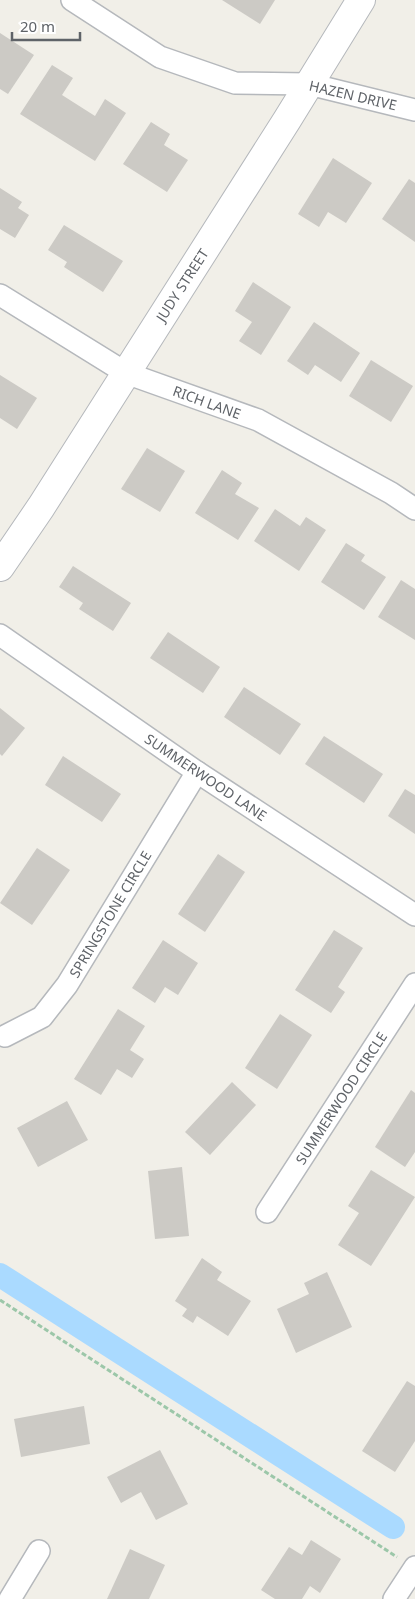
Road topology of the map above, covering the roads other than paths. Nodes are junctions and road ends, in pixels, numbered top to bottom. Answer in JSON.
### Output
{"nodes":[{"id":1,"x":72,"y":0,"type":"edge"},
{"id":2,"x":361,"y":0,"type":"edge"},
{"id":3,"x":309,"y":84,"type":"junction"},
{"id":4,"x":415,"y":110,"type":"edge"},
{"id":5,"x":0,"y":295,"type":"edge"},
{"id":6,"x":126,"y":373,"type":"junction"},
{"id":7,"x":415,"y":509,"type":"edge"},
{"id":8,"x":0,"y":566,"type":"edge"},
{"id":9,"x":0,"y":635,"type":"edge"},
{"id":10,"x":197,"y":772,"type":"junction"},
{"id":11,"x":415,"y":915,"type":"edge"},
{"id":12,"x":415,"y":984,"type":"edge"},
{"id":13,"x":5,"y":1036,"type":"dead end"},
{"id":14,"x":267,"y":1212,"type":"dead end"},
{"id":15,"x":39,"y":1551,"type":"dead end"},
{"id":16,"x":415,"y":1567,"type":"edge"},
{"id":17,"x":10,"y":1599,"type":"edge"},
{"id":18,"x":394,"y":1599,"type":"edge"}],
"edges":[{"from":1,"to":3,"type":"street","name":"HAZEN DRIVE"},
{"from":2,"to":3,"type":"street","name":"JUDY STREET"},
{"from":3,"to":4,"type":"street","name":"HAZEN DRIVE"},
{"from":3,"to":6,"type":"street","name":"JUDY STREET"},
{"from":5,"to":6,"type":"street","name":"RICH LANE"},
{"from":6,"to":7,"type":"street","name":"RICH LANE"},
{"from":6,"to":8,"type":"street","name":"JUDY STREET"},
{"from":9,"to":10,"type":"street","name":"SUMMERWOOD LANE"},
{"from":10,"to":11,"type":"street","name":"SUMMERWOOD LANE"},
{"from":10,"to":13,"type":"street","name":"SPRINGSTONE CIRCLE"},
{"from":12,"to":14,"type":"street","name":"SUMMERWOOD CIRCLE"},
{"from":15,"to":17,"type":"street"},
{"from":16,"to":18,"type":"street"}]}
